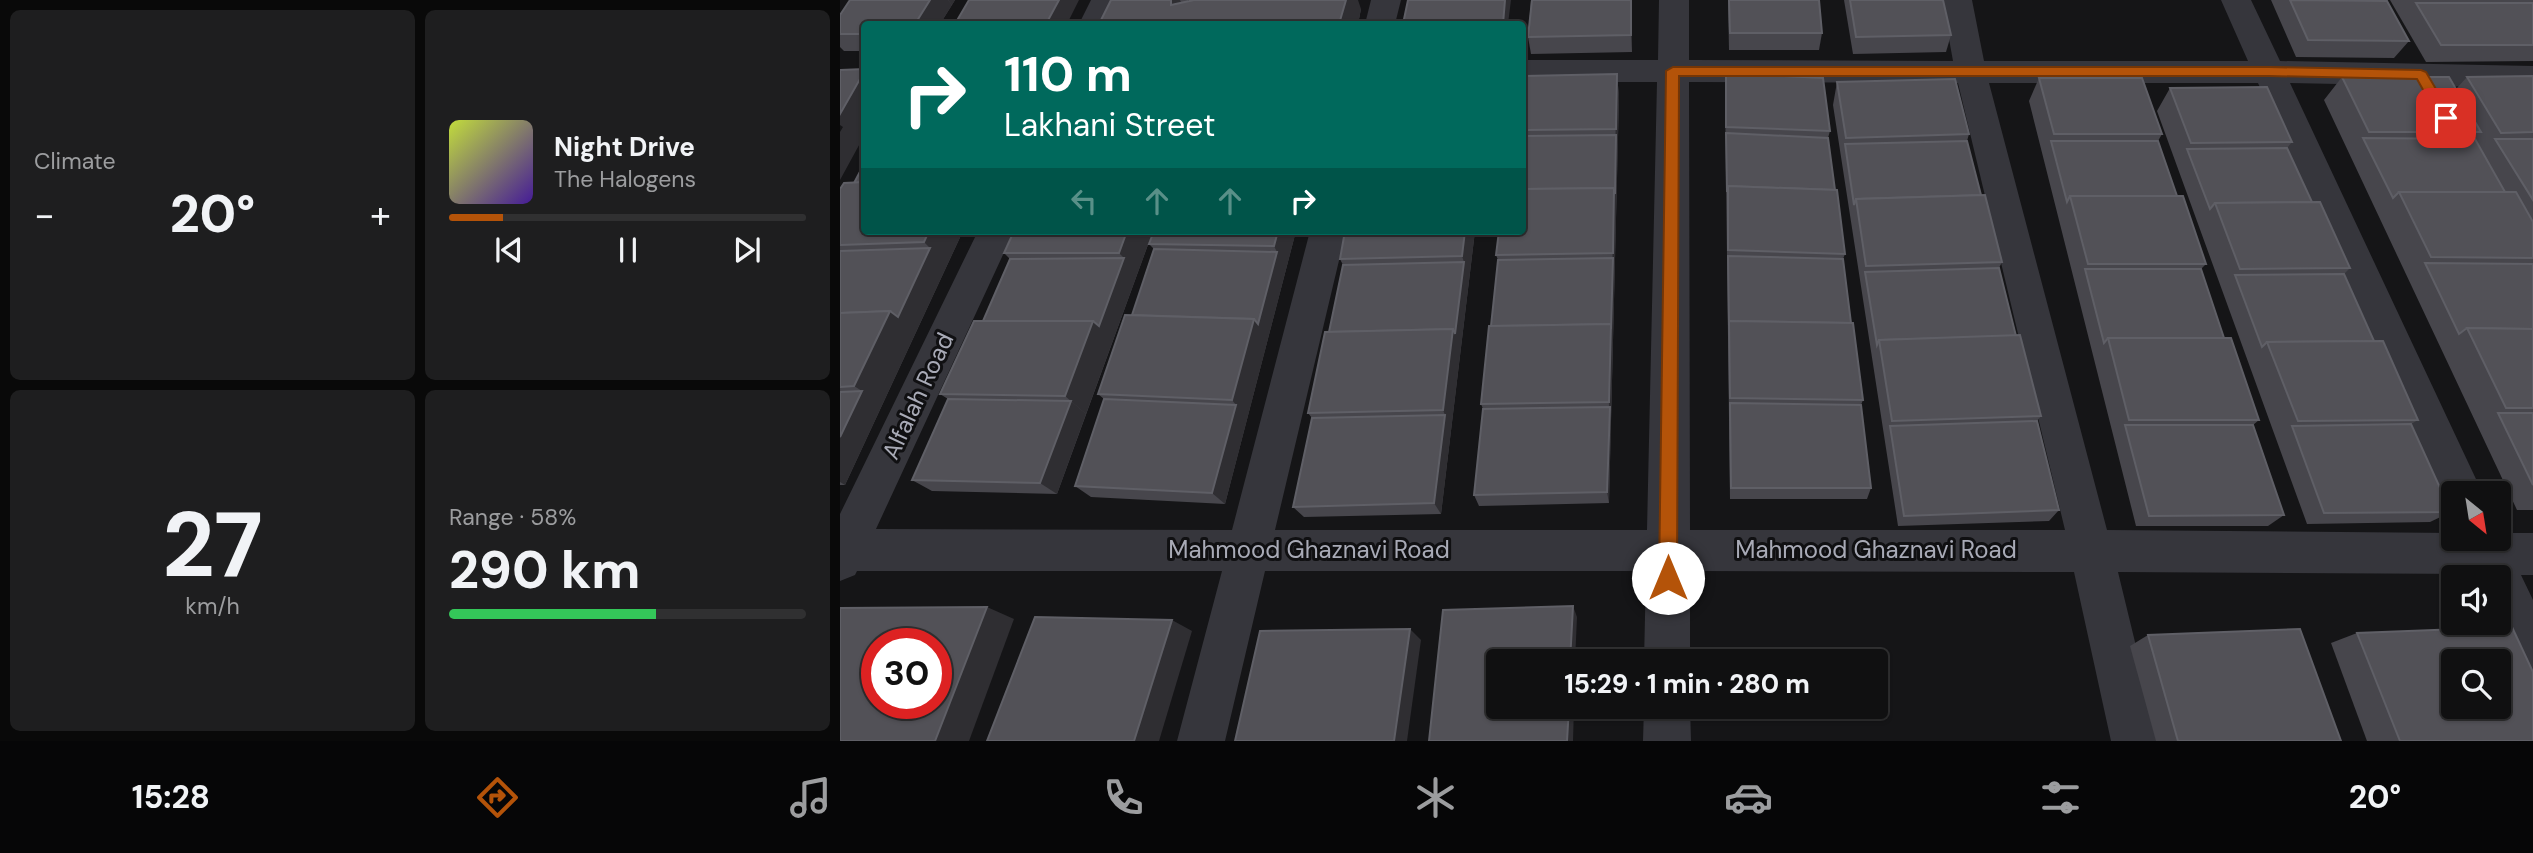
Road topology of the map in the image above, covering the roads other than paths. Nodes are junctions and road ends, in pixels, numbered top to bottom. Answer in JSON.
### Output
{"nodes":[{"id":1,"x":1106,"y":0,"type":"edge"},
{"id":2,"x":1386,"y":0,"type":"edge"},
{"id":3,"x":1674,"y":0,"type":"edge"},
{"id":4,"x":1956,"y":0,"type":"edge"},
{"id":5,"x":2236,"y":0,"type":"edge"},
{"id":6,"x":1096,"y":21,"type":"edge"},
{"id":7,"x":1381,"y":21,"type":"edge"},
{"id":8,"x":2403,"y":43,"type":"edge"},
{"id":9,"x":1526,"y":71,"type":"edge"},
{"id":10,"x":1673,"y":71,"type":"junction"},
{"id":11,"x":1971,"y":72,"type":"junction"},
{"id":12,"x":2269,"y":72,"type":"junction"},
{"id":13,"x":2421,"y":75,"type":"junction"},
{"id":14,"x":2533,"y":77,"type":"edge"},
{"id":15,"x":2441,"y":110,"type":"edge"},
{"id":16,"x":994,"y":235,"type":"edge"},
{"id":17,"x":1327,"y":235,"type":"edge"},
{"id":18,"x":2456,"y":481,"type":"edge"},
{"id":19,"x":2441,"y":547,"type":"edge"},
{"id":20,"x":1248,"y":550,"type":"junction"},
{"id":21,"x":1668,"y":550,"type":"junction"},
{"id":22,"x":2091,"y":551,"type":"junction"},
{"id":23,"x":2488,"y":551,"type":"edge"},
{"id":24,"x":2511,"y":551,"type":"edge"},
{"id":25,"x":842,"y":553,"type":"edge"},
{"id":26,"x":2533,"y":554,"type":"edge"},
{"id":27,"x":1667,"y":649,"type":"edge"},
{"id":28,"x":2533,"y":651,"type":"edge"},
{"id":29,"x":1667,"y":719,"type":"edge"},
{"id":30,"x":1201,"y":741,"type":"edge"},
{"id":31,"x":1667,"y":741,"type":"edge"},
{"id":32,"x":2135,"y":741,"type":"edge"}],
"edges":[{"from":1,"to":6,"type":"street"},
{"from":2,"to":7,"type":"street"},
{"from":3,"to":10,"type":"street"},
{"from":4,"to":11,"type":"street"},
{"from":5,"to":12,"type":"street"},
{"from":8,"to":13,"type":"street"},
{"from":9,"to":10,"type":"street"},
{"from":10,"to":11,"type":"street"},
{"from":10,"to":21,"type":"street"},
{"from":11,"to":12,"type":"street"},
{"from":11,"to":22,"type":"street"},
{"from":12,"to":13,"type":"street"},
{"from":12,"to":18,"type":"street"},
{"from":13,"to":14,"type":"street"},
{"from":13,"to":15,"type":"street"},
{"from":16,"to":25,"type":"street","name":"Alfalah Road"},
{"from":17,"to":20,"type":"street"},
{"from":19,"to":22,"type":"street","name":"Mahmood Ghaznavi Road"},
{"from":20,"to":21,"type":"street","name":"Mahmood Ghaznavi Road"},
{"from":20,"to":25,"type":"street","name":"Mahmood Ghaznavi Road"},
{"from":20,"to":30,"type":"street"},
{"from":21,"to":22,"type":"street","name":"Mahmood Ghaznavi Road"},
{"from":21,"to":27,"type":"street"},
{"from":22,"to":32,"type":"street"},
{"from":23,"to":28,"type":"street"},
{"from":24,"to":26,"type":"street","name":"Mahmood Ghaznavi Road"},
{"from":29,"to":31,"type":"street"}]}
